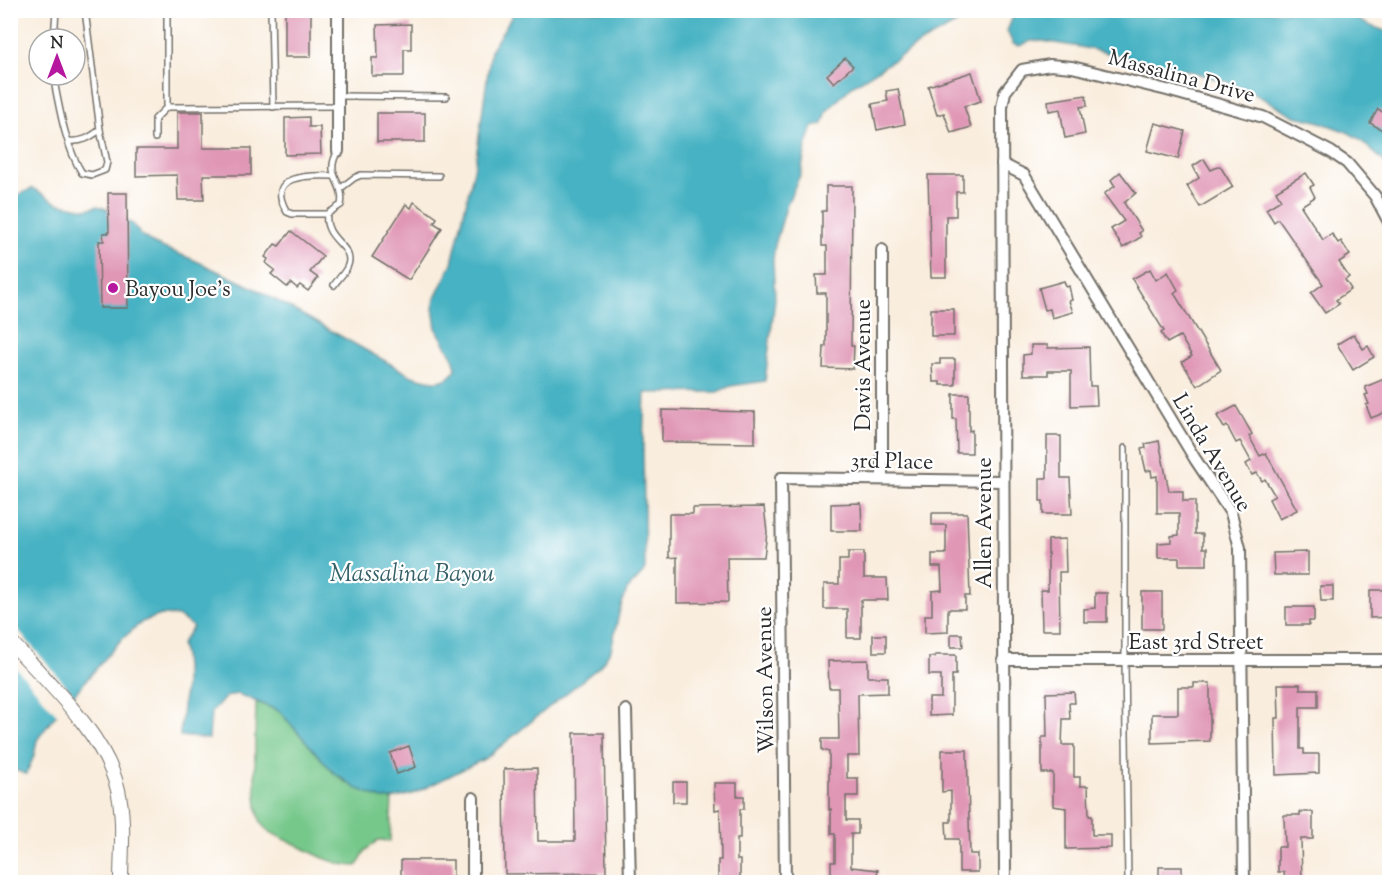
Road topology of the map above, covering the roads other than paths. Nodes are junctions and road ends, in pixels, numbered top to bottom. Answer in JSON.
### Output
{"nodes":[{"id":1,"x":56,"y":10,"type":"edge"},
{"id":2,"x":85,"y":10,"type":"edge"},
{"id":3,"x":167,"y":10,"type":"edge"},
{"id":4,"x":271,"y":10,"type":"edge"},
{"id":5,"x":338,"y":10,"type":"edge"},
{"id":6,"x":55,"y":27,"type":"edge"},
{"id":7,"x":55,"y":87,"type":"edge"},
{"id":8,"x":446,"y":97,"type":"dead end"},
{"id":9,"x":338,"y":101,"type":"junction"},
{"id":10,"x":167,"y":107,"type":"junction"},
{"id":11,"x":273,"y":107,"type":"junction"},
{"id":12,"x":100,"y":130,"type":"junction"},
{"id":13,"x":155,"y":138,"type":"dead end"},
{"id":14,"x":69,"y":141,"type":"junction"},
{"id":15,"x":338,"y":151,"type":"joint"},
{"id":16,"x":1002,"y":164,"type":"junction"},
{"id":17,"x":333,"y":176,"type":"junction"},
{"id":18,"x":439,"y":176,"type":"dead end"},
{"id":19,"x":341,"y":188,"type":"junction"},
{"id":20,"x":327,"y":214,"type":"junction"},
{"id":21,"x":1389,"y":224,"type":"edge"},
{"id":22,"x":882,"y":250,"type":"dead end"},
{"id":23,"x":334,"y":285,"type":"dead end"},
{"id":24,"x":1125,"y":448,"type":"dead end"},
{"id":25,"x":781,"y":478,"type":"joint"},
{"id":26,"x":882,"y":479,"type":"junction"},
{"id":27,"x":1003,"y":481,"type":"junction"},
{"id":28,"x":10,"y":641,"type":"edge"},
{"id":29,"x":1003,"y":660,"type":"junction"},
{"id":30,"x":1125,"y":660,"type":"junction"},
{"id":31,"x":1242,"y":660,"type":"junction"},
{"id":32,"x":1389,"y":660,"type":"edge"},
{"id":33,"x":626,"y":710,"type":"dead end"},
{"id":34,"x":473,"y":798,"type":"dead end"},
{"id":35,"x":121,"y":882,"type":"edge"},
{"id":36,"x":473,"y":882,"type":"edge"},
{"id":37,"x":630,"y":882,"type":"edge"},
{"id":38,"x":785,"y":882,"type":"edge"},
{"id":39,"x":1005,"y":882,"type":"edge"},
{"id":40,"x":1128,"y":882,"type":"edge"},
{"id":41,"x":1244,"y":882,"type":"edge"}],
"edges":[{"from":1,"to":6,"type":"lane"},
{"from":2,"to":12,"type":"lane"},
{"from":3,"to":10,"type":"lane"},
{"from":4,"to":11,"type":"lane"},
{"from":5,"to":9,"type":"street"},
{"from":7,"to":14,"type":"lane"},
{"from":8,"to":9,"type":"lane"},
{"from":9,"to":11,"type":"lane"},
{"from":9,"to":15,"type":"street"},
{"from":10,"to":11,"type":"lane"},
{"from":10,"to":13,"type":"lane"},
{"from":12,"to":14,"type":"lane"},
{"from":12,"to":14,"type":"lane"},
{"from":15,"to":17,"type":"lane"},
{"from":16,"to":21,"type":"street","name":"Massalina Drive"},
{"from":16,"to":27,"type":"street","name":"Allen Avenue"},
{"from":16,"to":31,"type":"street","name":"Linda Avenue"},
{"from":17,"to":19,"type":"lane"},
{"from":17,"to":20,"type":"lane"},
{"from":18,"to":19,"type":"lane"},
{"from":19,"to":20,"type":"lane"},
{"from":20,"to":23,"type":"lane"},
{"from":22,"to":26,"type":"street","name":"Davis Avenue"},
{"from":24,"to":30,"type":"lane"},
{"from":25,"to":26,"type":"street","name":"3rd Place"},
{"from":25,"to":38,"type":"street","name":"Wilson Avenue"},
{"from":26,"to":27,"type":"street","name":"3rd Place"},
{"from":27,"to":29,"type":"street","name":"Allen Avenue"},
{"from":28,"to":35,"type":"street"},
{"from":29,"to":30,"type":"street","name":"East 3rd Street"},
{"from":29,"to":39,"type":"street","name":"Allen Avenue"},
{"from":30,"to":31,"type":"street","name":"East 3rd Street"},
{"from":30,"to":40,"type":"lane"},
{"from":31,"to":32,"type":"street","name":"East 3rd Street"},
{"from":31,"to":41,"type":"street","name":"Linda Avenue"},
{"from":33,"to":37,"type":"street"},
{"from":34,"to":36,"type":"street"}]}
